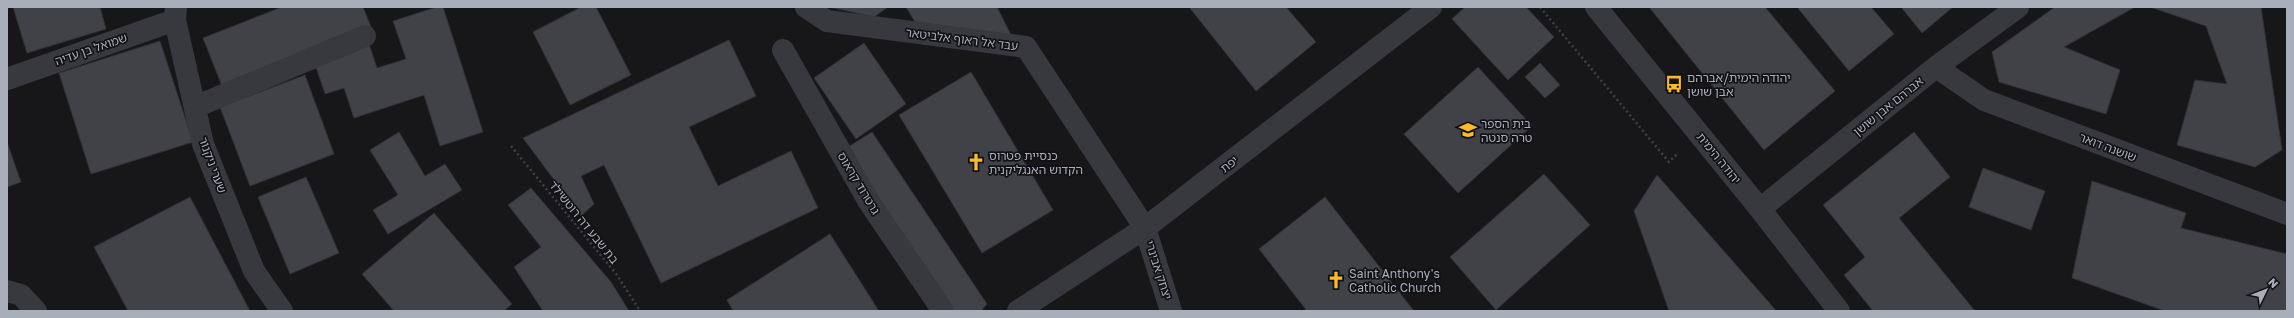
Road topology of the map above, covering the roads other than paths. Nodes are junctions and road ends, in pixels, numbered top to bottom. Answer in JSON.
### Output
{"nodes":[{"id":1,"x":806,"y":7,"type":"edge"},
{"id":2,"x":1432,"y":7,"type":"edge"},
{"id":3,"x":1596,"y":7,"type":"edge"},
{"id":4,"x":2018,"y":7,"type":"edge"},
{"id":5,"x":176,"y":13,"type":"edge"},
{"id":6,"x":365,"y":36,"type":"dead end"},
{"id":7,"x":783,"y":50,"type":"dead end"},
{"id":8,"x":1936,"y":67,"type":"junction"},
{"id":9,"x":7,"y":79,"type":"edge"},
{"id":10,"x":195,"y":107,"type":"junction"},
{"id":11,"x":1760,"y":210,"type":"junction"},
{"id":12,"x":2287,"y":214,"type":"edge"},
{"id":13,"x":1145,"y":228,"type":"junction"},
{"id":14,"x":7,"y":292,"type":"edge"},
{"id":15,"x":36,"y":311,"type":"edge"},
{"id":16,"x":282,"y":311,"type":"edge"},
{"id":17,"x":943,"y":311,"type":"edge"},
{"id":18,"x":1018,"y":311,"type":"edge"},
{"id":19,"x":1171,"y":311,"type":"edge"},
{"id":20,"x":1839,"y":311,"type":"edge"}],
"edges":[{"from":1,"to":13,"type":"street","name":"עבד אל ראוף אלביטאר"},
{"from":2,"to":13,"type":"street","name":"יפת"},
{"from":3,"to":11,"type":"street","name":"יהודה הימית"},
{"from":4,"to":8,"type":"street","name":"אברהם אבן שושן"},
{"from":5,"to":9,"type":"street","name":"שמואל בן עדיה"},
{"from":5,"to":10,"type":"street","name":"שערי ניקנור"},
{"from":6,"to":10,"type":"street"},
{"from":7,"to":17,"type":"street","name":"גרטרוד קראוס"},
{"from":8,"to":11,"type":"street","name":"אברהם אבן שושן"},
{"from":8,"to":12,"type":"street","name":"שושנה דואר"},
{"from":10,"to":16,"type":"street","name":"שערי ניקנור"},
{"from":11,"to":20,"type":"street","name":"יהודה הימית"},
{"from":13,"to":18,"type":"street","name":"יפת"},
{"from":13,"to":19,"type":"street","name":"יצחק אבינרי"},
{"from":14,"to":15,"type":"street"}]}
